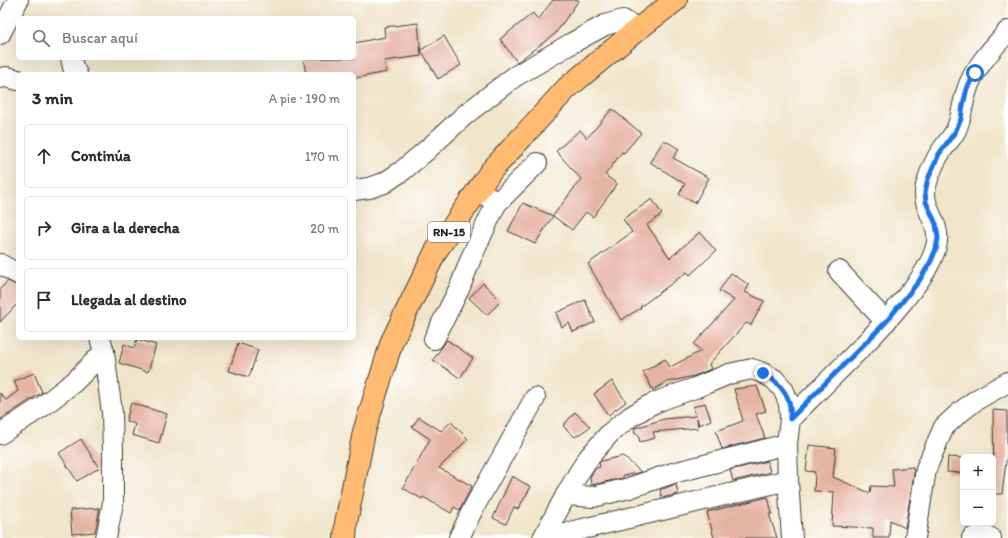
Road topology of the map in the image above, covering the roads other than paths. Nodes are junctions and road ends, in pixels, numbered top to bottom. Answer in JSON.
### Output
{"nodes":[{"id":1,"x":18,"y":0,"type":"edge"},
{"id":2,"x":676,"y":0,"type":"edge"},
{"id":3,"x":638,"y":29,"type":"junction"},
{"id":4,"x":1008,"y":30,"type":"edge"},
{"id":5,"x":0,"y":34,"type":"edge"},
{"id":6,"x":71,"y":60,"type":"edge"},
{"id":7,"x":76,"y":72,"type":"edge"},
{"id":8,"x":0,"y":78,"type":"edge"},
{"id":9,"x":16,"y":80,"type":"edge"},
{"id":10,"x":537,"y":163,"type":"dead end"},
{"id":11,"x":479,"y":189,"type":"junction"},
{"id":12,"x":356,"y":190,"type":"edge"},
{"id":13,"x":496,"y":204,"type":"junction"},
{"id":14,"x":0,"y":264,"type":"edge"},
{"id":15,"x":839,"y":271,"type":"dead end"},
{"id":16,"x":16,"y":273,"type":"edge"},
{"id":17,"x":886,"y":322,"type":"junction"},
{"id":18,"x":434,"y":339,"type":"dead end"},
{"id":19,"x":102,"y":345,"type":"edge"},
{"id":20,"x":1008,"y":382,"type":"edge"},
{"id":21,"x":535,"y":398,"type":"dead end"},
{"id":22,"x":790,"y":419,"type":"junction"},
{"id":23,"x":0,"y":434,"type":"edge"},
{"id":24,"x":787,"y":444,"type":"junction"},
{"id":25,"x":788,"y":480,"type":"junction"},
{"id":26,"x":566,"y":495,"type":"junction"},
{"id":27,"x":106,"y":538,"type":"edge"},
{"id":28,"x":345,"y":538,"type":"edge"},
{"id":29,"x":459,"y":538,"type":"edge"},
{"id":30,"x":544,"y":538,"type":"edge"},
{"id":31,"x":792,"y":538,"type":"edge"},
{"id":32,"x":916,"y":538,"type":"edge"},
{"id":33,"x":972,"y":538,"type":"edge"},
{"id":34,"x":991,"y":538,"type":"edge"}],
"edges":[{"from":1,"to":5,"type":"street"},
{"from":2,"to":3,"type":"main road","number":"RN-15"},
{"from":3,"to":11,"type":"main road","number":"RN-15"},
{"from":3,"to":12,"type":"street"},
{"from":4,"to":17,"type":"street"},
{"from":6,"to":7,"type":"street"},
{"from":8,"to":9,"type":"street"},
{"from":10,"to":13,"type":"street"},
{"from":11,"to":13,"type":"street"},
{"from":11,"to":28,"type":"main road","number":"RN-15"},
{"from":13,"to":18,"type":"street"},
{"from":14,"to":16,"type":"street"},
{"from":15,"to":17,"type":"street"},
{"from":17,"to":22,"type":"street"},
{"from":19,"to":23,"type":"street"},
{"from":19,"to":27,"type":"street"},
{"from":20,"to":32,"type":"street"},
{"from":21,"to":29,"type":"street"},
{"from":22,"to":24,"type":"street"},
{"from":22,"to":26,"type":"street"},
{"from":24,"to":25,"type":"street"},
{"from":24,"to":26,"type":"street"},
{"from":25,"to":30,"type":"street"},
{"from":25,"to":31,"type":"street"},
{"from":26,"to":30,"type":"street"},
{"from":33,"to":34,"type":"street"}]}
